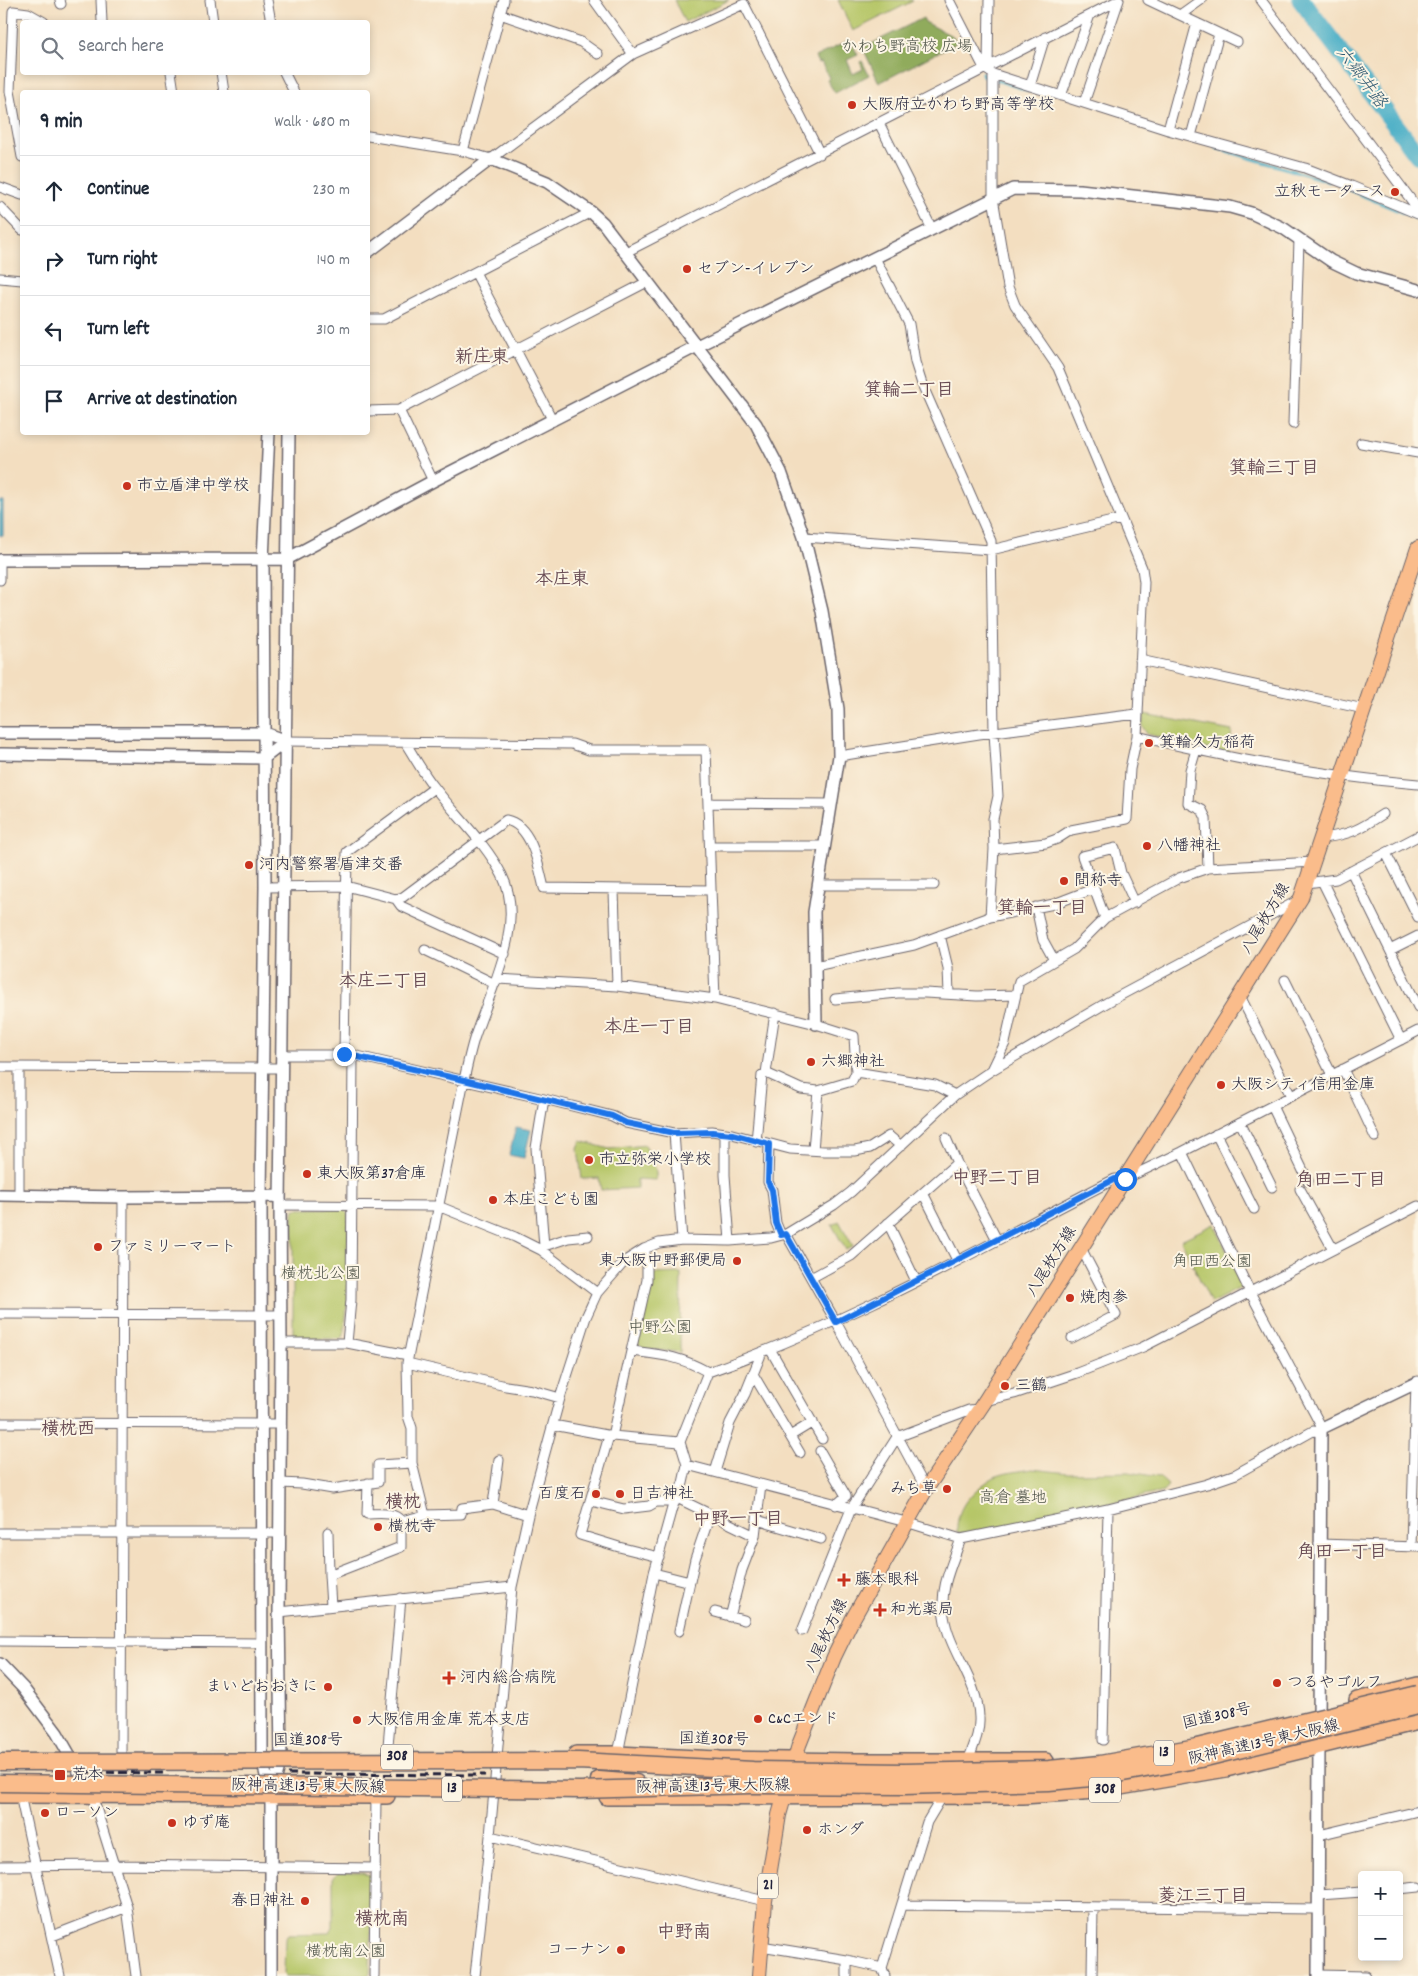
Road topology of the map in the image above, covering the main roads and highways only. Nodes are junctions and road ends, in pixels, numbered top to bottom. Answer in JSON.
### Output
{"nodes":[{"id":1,"x":1418,"y":548,"type":"edge"},
{"id":2,"x":1418,"y":1685,"type":"edge"},
{"id":3,"x":1418,"y":1694,"type":"edge"},
{"id":4,"x":1418,"y":1706,"type":"edge"},
{"id":5,"x":1418,"y":1722,"type":"edge"},
{"id":6,"x":0,"y":1757,"type":"edge"},
{"id":7,"x":717,"y":1759,"type":"junction"},
{"id":8,"x":794,"y":1759,"type":"junction"},
{"id":9,"x":0,"y":1762,"type":"edge"},
{"id":10,"x":145,"y":1762,"type":"junction"},
{"id":11,"x":599,"y":1776,"type":"junction"},
{"id":12,"x":0,"y":1783,"type":"edge"},
{"id":13,"x":63,"y":1784,"type":"junction"},
{"id":14,"x":0,"y":1795,"type":"edge"},
{"id":15,"x":735,"y":1797,"type":"junction"},
{"id":16,"x":784,"y":1797,"type":"junction"},
{"id":17,"x":759,"y":1976,"type":"edge"}],
"edges":[{"from":1,"to":8,"type":"main road","name":"八尾枚方線","number":"21"},
{"from":2,"to":8,"type":"highway","name":"国道308号","number":"308"},
{"from":3,"to":10,"type":"highway","name":"阪神高速13号東大阪線","number":"13","bridge":true},
{"from":4,"to":13,"type":"highway","name":"阪神高速13号東大阪線","number":"13","bridge":true},
{"from":5,"to":16,"type":"highway","number":"308"},
{"from":6,"to":7,"type":"highway","name":"国道308号","number":"308"},
{"from":7,"to":8,"type":"highway","name":"国道308号","number":"308"},
{"from":7,"to":11,"type":"highway"},
{"from":8,"to":16,"type":"main road","name":"八尾枚方線","number":"21"},
{"from":9,"to":10,"type":"highway","name":"阪神高速13号東大阪線","number":"13","bridge":true},
{"from":10,"to":11,"type":"highway","bridge":true},
{"from":11,"to":13,"type":"highway","bridge":true},
{"from":11,"to":15,"type":"highway"},
{"from":12,"to":13,"type":"highway","name":"阪神高速13号東大阪線","number":"13","bridge":true},
{"from":14,"to":15,"type":"highway","number":"308"},
{"from":15,"to":16,"type":"highway","number":"308"},
{"from":16,"to":17,"type":"main road","name":"八尾枚方線","number":"21"}]}
